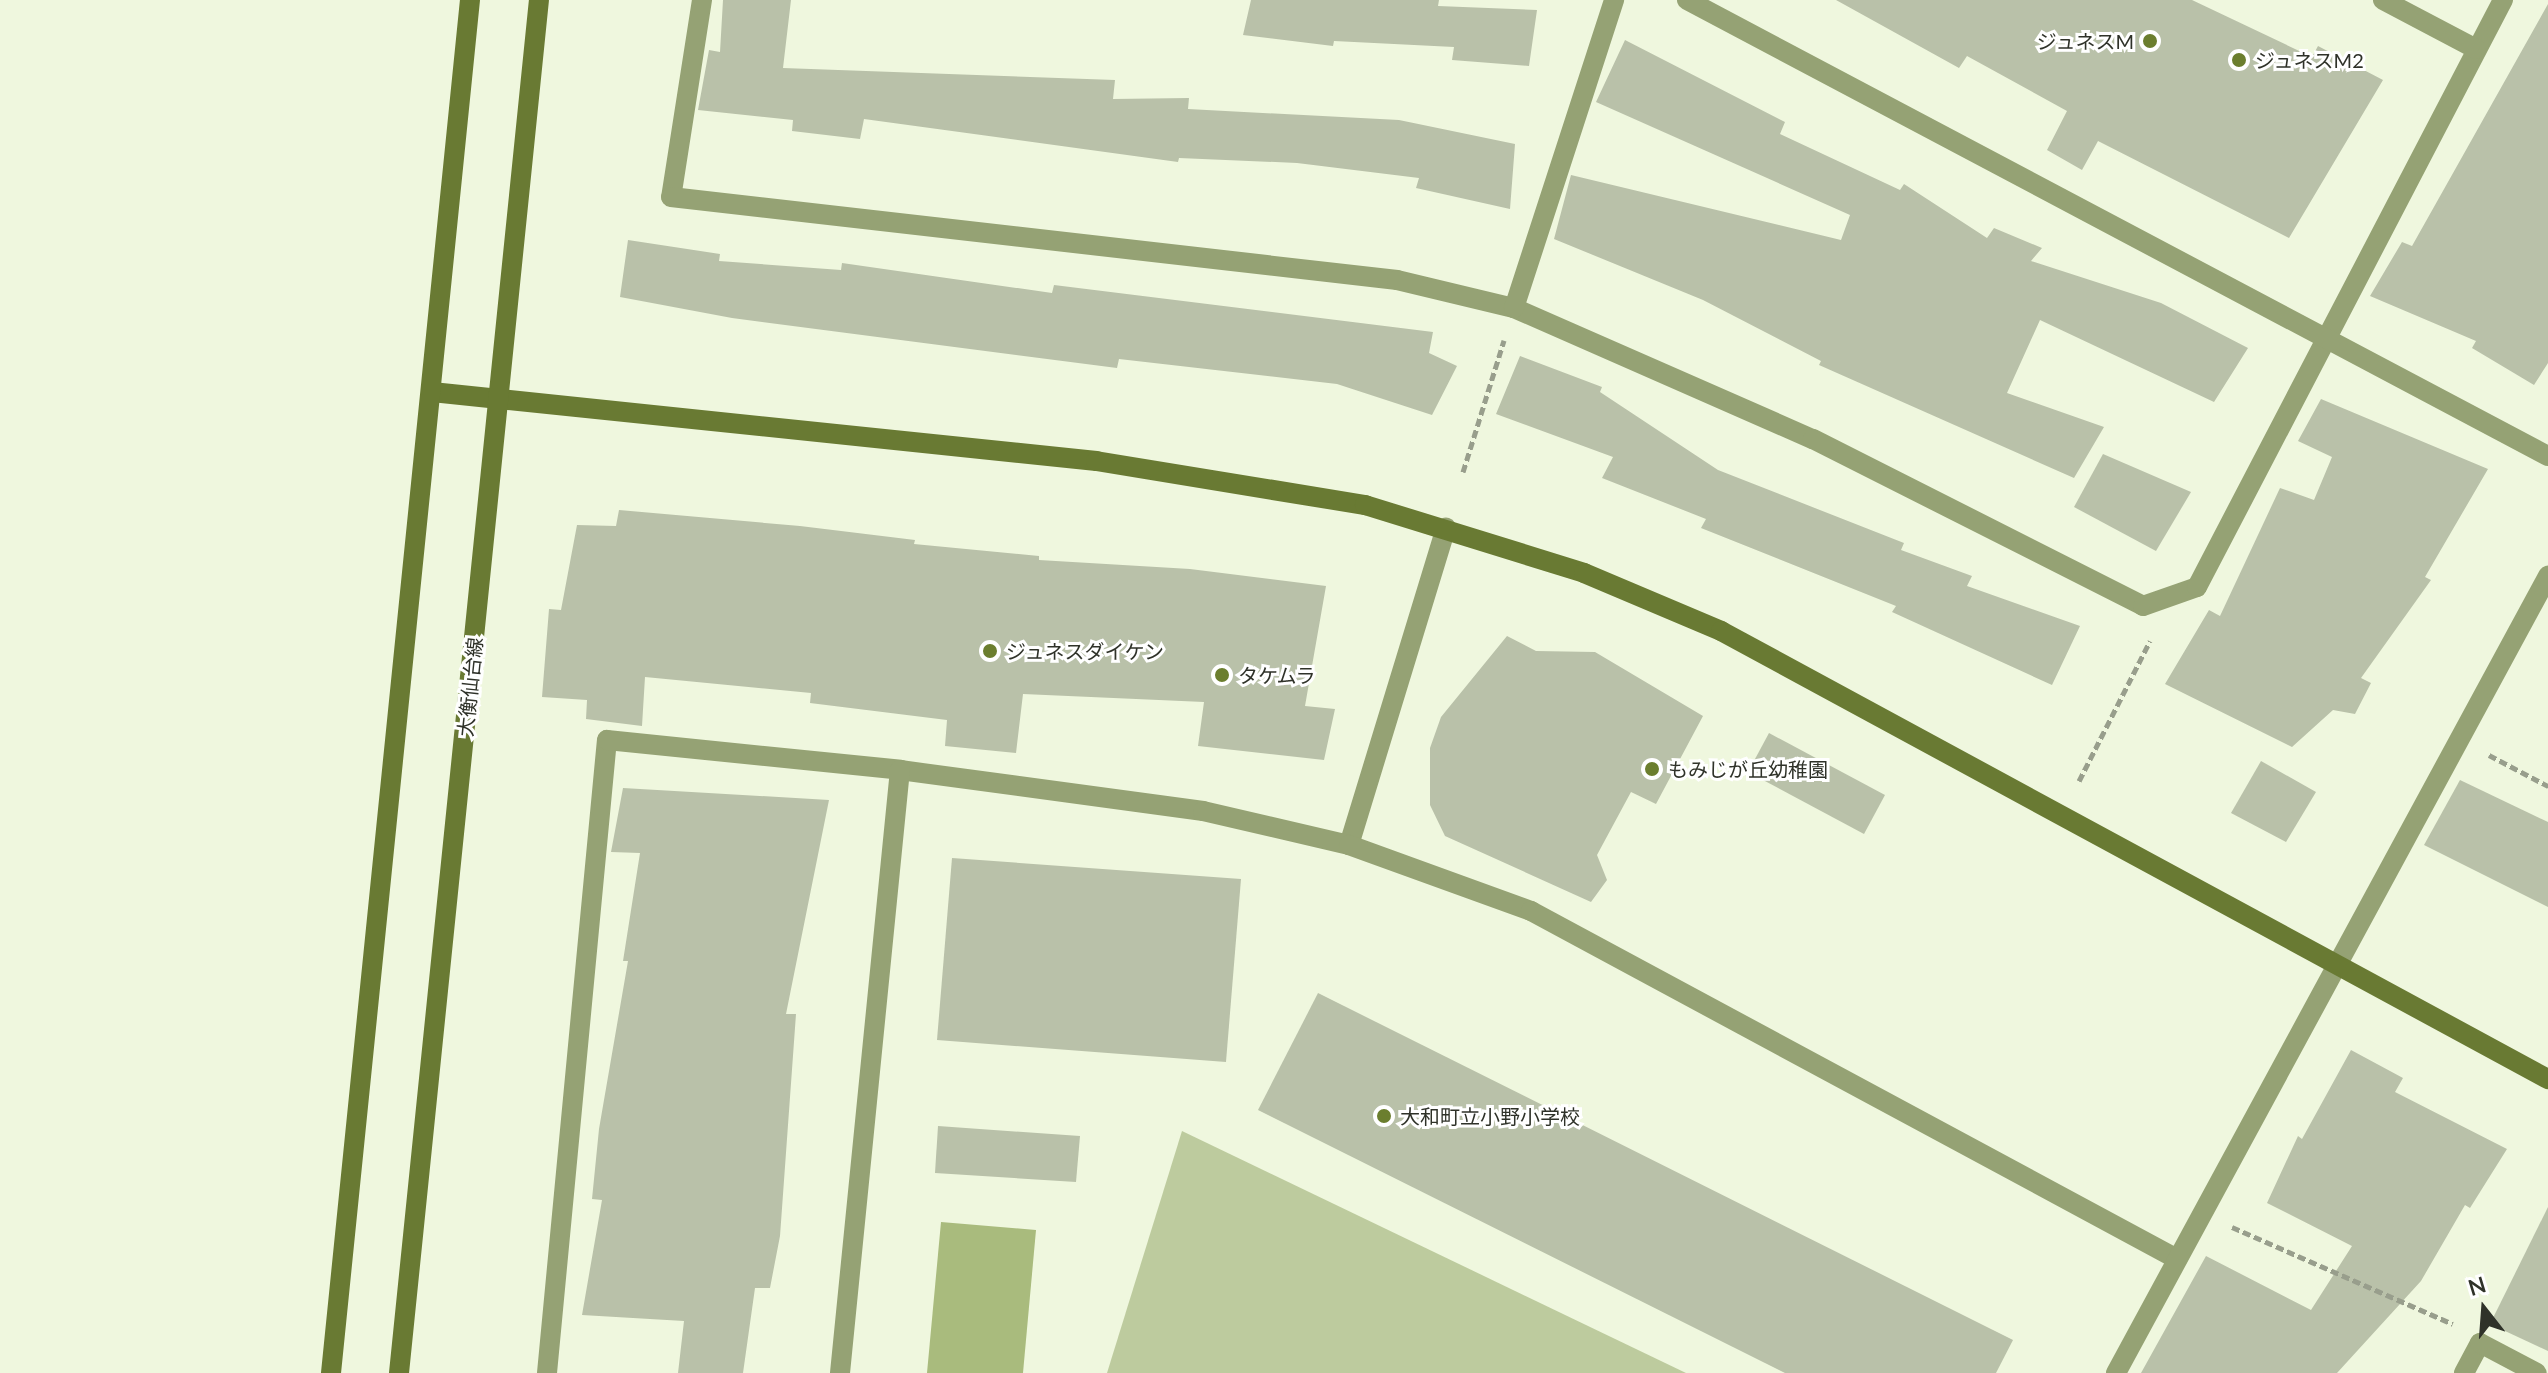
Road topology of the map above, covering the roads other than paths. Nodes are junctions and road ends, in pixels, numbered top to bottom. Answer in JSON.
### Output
{"nodes":[{"id":1,"x":470,"y":0,"type":"edge"},
{"id":2,"x":539,"y":0,"type":"edge"},
{"id":3,"x":702,"y":0,"type":"edge"},
{"id":4,"x":1614,"y":0,"type":"edge"},
{"id":5,"x":1687,"y":0,"type":"edge"},
{"id":6,"x":2383,"y":0,"type":"edge"},
{"id":7,"x":2503,"y":0,"type":"edge"},
{"id":8,"x":2476,"y":49,"type":"junction"},
{"id":9,"x":1514,"y":308,"type":"junction"},
{"id":10,"x":2324,"y":337,"type":"junction"},
{"id":11,"x":432,"y":392,"type":"junction"},
{"id":12,"x":500,"y":399,"type":"junction"},
{"id":13,"x":2548,"y":456,"type":"edge"},
{"id":14,"x":1446,"y":528,"type":"junction"},
{"id":15,"x":2548,"y":576,"type":"edge"},
{"id":16,"x":900,"y":770,"type":"junction"},
{"id":17,"x":1349,"y":845,"type":"junction"},
{"id":18,"x":2334,"y":965,"type":"junction"},
{"id":19,"x":2548,"y":1079,"type":"edge"},
{"id":20,"x":2177,"y":1259,"type":"junction"},
{"id":21,"x":331,"y":1373,"type":"edge"},
{"id":22,"x":399,"y":1373,"type":"edge"},
{"id":23,"x":547,"y":1373,"type":"edge"},
{"id":24,"x":840,"y":1373,"type":"edge"},
{"id":25,"x":2116,"y":1373,"type":"edge"},
{"id":26,"x":2464,"y":1373,"type":"edge"},
{"id":27,"x":2537,"y":1373,"type":"edge"}],
"edges":[{"from":1,"to":11,"type":"main road"},
{"from":2,"to":12,"type":"main road","name":"大衡仙台線"},
{"from":3,"to":9,"type":"street"},
{"from":4,"to":9,"type":"street"},
{"from":5,"to":10,"type":"street"},
{"from":6,"to":8,"type":"street"},
{"from":7,"to":8,"type":"street"},
{"from":8,"to":10,"type":"street"},
{"from":9,"to":10,"type":"street"},
{"from":10,"to":13,"type":"street"},
{"from":11,"to":12,"type":"main road"},
{"from":11,"to":21,"type":"main road"},
{"from":12,"to":14,"type":"main road"},
{"from":12,"to":22,"type":"main road","name":"大衡仙台線"},
{"from":14,"to":17,"type":"street"},
{"from":14,"to":18,"type":"main road"},
{"from":15,"to":18,"type":"street"},
{"from":16,"to":17,"type":"street"},
{"from":16,"to":23,"type":"street"},
{"from":16,"to":24,"type":"street"},
{"from":17,"to":20,"type":"street"},
{"from":18,"to":19,"type":"main road"},
{"from":18,"to":20,"type":"street"},
{"from":20,"to":25,"type":"street"},
{"from":26,"to":27,"type":"street"}]}
